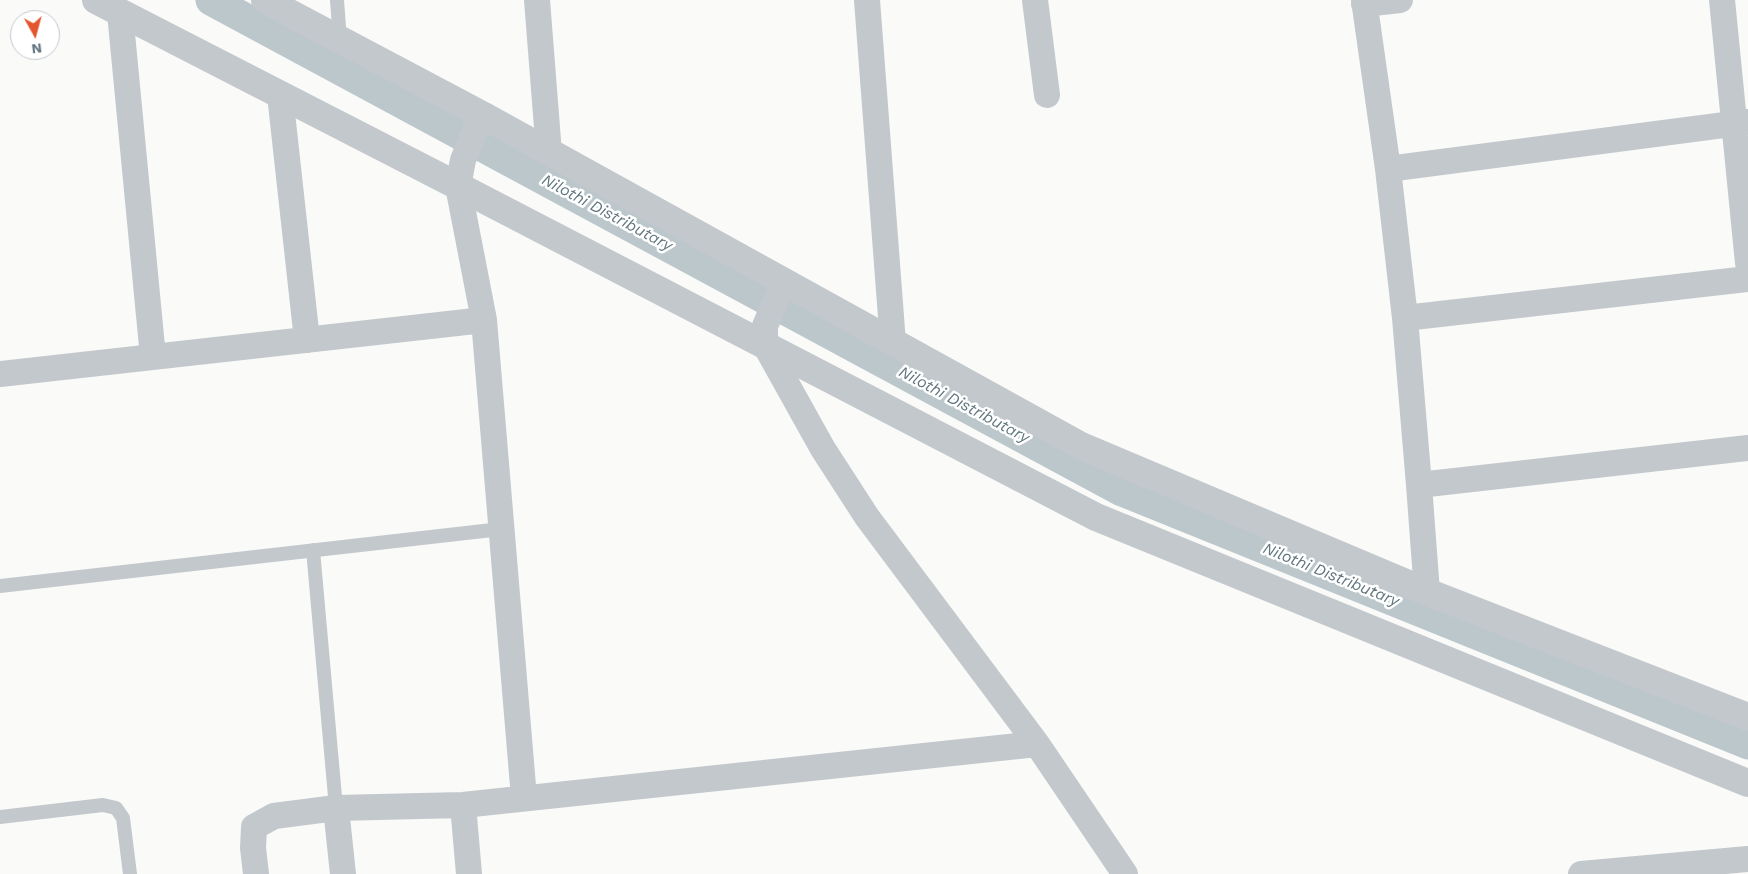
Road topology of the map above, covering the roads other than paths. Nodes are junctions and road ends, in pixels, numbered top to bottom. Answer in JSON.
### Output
{"nodes":[{"id":1,"x":96,"y":0,"type":"edge"},
{"id":2,"x":265,"y":0,"type":"edge"},
{"id":3,"x":337,"y":0,"type":"edge"},
{"id":4,"x":537,"y":0,"type":"edge"},
{"id":5,"x":867,"y":0,"type":"edge"},
{"id":6,"x":1035,"y":0,"type":"edge"},
{"id":7,"x":1400,"y":0,"type":"edge"},
{"id":8,"x":1722,"y":0,"type":"edge"},
{"id":9,"x":1364,"y":2,"type":"edge"},
{"id":10,"x":120,"y":14,"type":"junction"},
{"id":11,"x":340,"y":41,"type":"junction"},
{"id":12,"x":280,"y":95,"type":"junction"},
{"id":13,"x":1047,"y":95,"type":"dead end"},
{"id":14,"x":480,"y":123,"type":"junction"},
{"id":15,"x":1741,"y":123,"type":"edge"},
{"id":16,"x":549,"y":153,"type":"junction"},
{"id":17,"x":1388,"y":168,"type":"junction"},
{"id":18,"x":461,"y":173,"type":"junction"},
{"id":19,"x":1748,"y":263,"type":"edge"},
{"id":20,"x":1748,"y":279,"type":"edge"},
{"id":21,"x":781,"y":289,"type":"junction"},
{"id":22,"x":1405,"y":318,"type":"junction"},
{"id":23,"x":484,"y":320,"type":"junction"},
{"id":24,"x":765,"y":335,"type":"junction"},
{"id":25,"x":307,"y":340,"type":"junction"},
{"id":26,"x":893,"y":343,"type":"junction"},
{"id":27,"x":152,"y":357,"type":"junction"},
{"id":28,"x":0,"y":374,"type":"edge"},
{"id":29,"x":1748,"y":448,"type":"edge"},
{"id":30,"x":1420,"y":485,"type":"junction"},
{"id":31,"x":501,"y":529,"type":"junction"},
{"id":32,"x":313,"y":550,"type":"junction"},
{"id":33,"x":0,"y":586,"type":"edge"},
{"id":34,"x":1427,"y":592,"type":"junction"},
{"id":35,"x":1748,"y":717,"type":"edge"},
{"id":36,"x":1037,"y":744,"type":"junction"},
{"id":37,"x":1748,"y":783,"type":"edge"},
{"id":38,"x":524,"y":798,"type":"junction"},
{"id":39,"x":463,"y":805,"type":"junction"},
{"id":40,"x":336,"y":808,"type":"junction"},
{"id":41,"x":0,"y":817,"type":"edge"},
{"id":42,"x":1748,"y":859,"type":"edge"},
{"id":43,"x":130,"y":874,"type":"edge"},
{"id":44,"x":256,"y":874,"type":"edge"},
{"id":45,"x":343,"y":874,"type":"edge"},
{"id":46,"x":469,"y":874,"type":"edge"},
{"id":47,"x":1125,"y":874,"type":"edge"},
{"id":48,"x":1581,"y":874,"type":"edge"}],
"edges":[{"from":1,"to":10,"type":"street"},
{"from":2,"to":11,"type":"street"},
{"from":3,"to":11,"type":"lane"},
{"from":4,"to":16,"type":"street"},
{"from":5,"to":26,"type":"street"},
{"from":6,"to":13,"type":"street"},
{"from":7,"to":9,"type":"street"},
{"from":8,"to":15,"type":"street"},
{"from":9,"to":17,"type":"street"},
{"from":10,"to":12,"type":"street"},
{"from":10,"to":27,"type":"street"},
{"from":11,"to":14,"type":"street"},
{"from":12,"to":18,"type":"street"},
{"from":12,"to":25,"type":"street"},
{"from":14,"to":16,"type":"street"},
{"from":14,"to":18,"type":"street"},
{"from":15,"to":17,"type":"street"},
{"from":15,"to":19,"type":"street"},
{"from":16,"to":21,"type":"street"},
{"from":17,"to":22,"type":"street"},
{"from":18,"to":23,"type":"street"},
{"from":18,"to":24,"type":"street"},
{"from":20,"to":22,"type":"street"},
{"from":21,"to":24,"type":"street"},
{"from":21,"to":26,"type":"street"},
{"from":22,"to":30,"type":"street"},
{"from":23,"to":25,"type":"street"},
{"from":23,"to":31,"type":"street"},
{"from":24,"to":36,"type":"street"},
{"from":24,"to":37,"type":"street"},
{"from":25,"to":27,"type":"street"},
{"from":26,"to":34,"type":"street"},
{"from":27,"to":28,"type":"street"},
{"from":29,"to":30,"type":"street"},
{"from":30,"to":34,"type":"street"},
{"from":31,"to":32,"type":"lane"},
{"from":31,"to":38,"type":"street"},
{"from":32,"to":33,"type":"lane"},
{"from":32,"to":40,"type":"lane"},
{"from":34,"to":35,"type":"street"},
{"from":36,"to":38,"type":"street"},
{"from":36,"to":47,"type":"street"},
{"from":38,"to":39,"type":"street"},
{"from":39,"to":40,"type":"street"},
{"from":39,"to":46,"type":"street"},
{"from":40,"to":44,"type":"street"},
{"from":40,"to":45,"type":"street"},
{"from":41,"to":43,"type":"lane"},
{"from":42,"to":48,"type":"street"}]}
